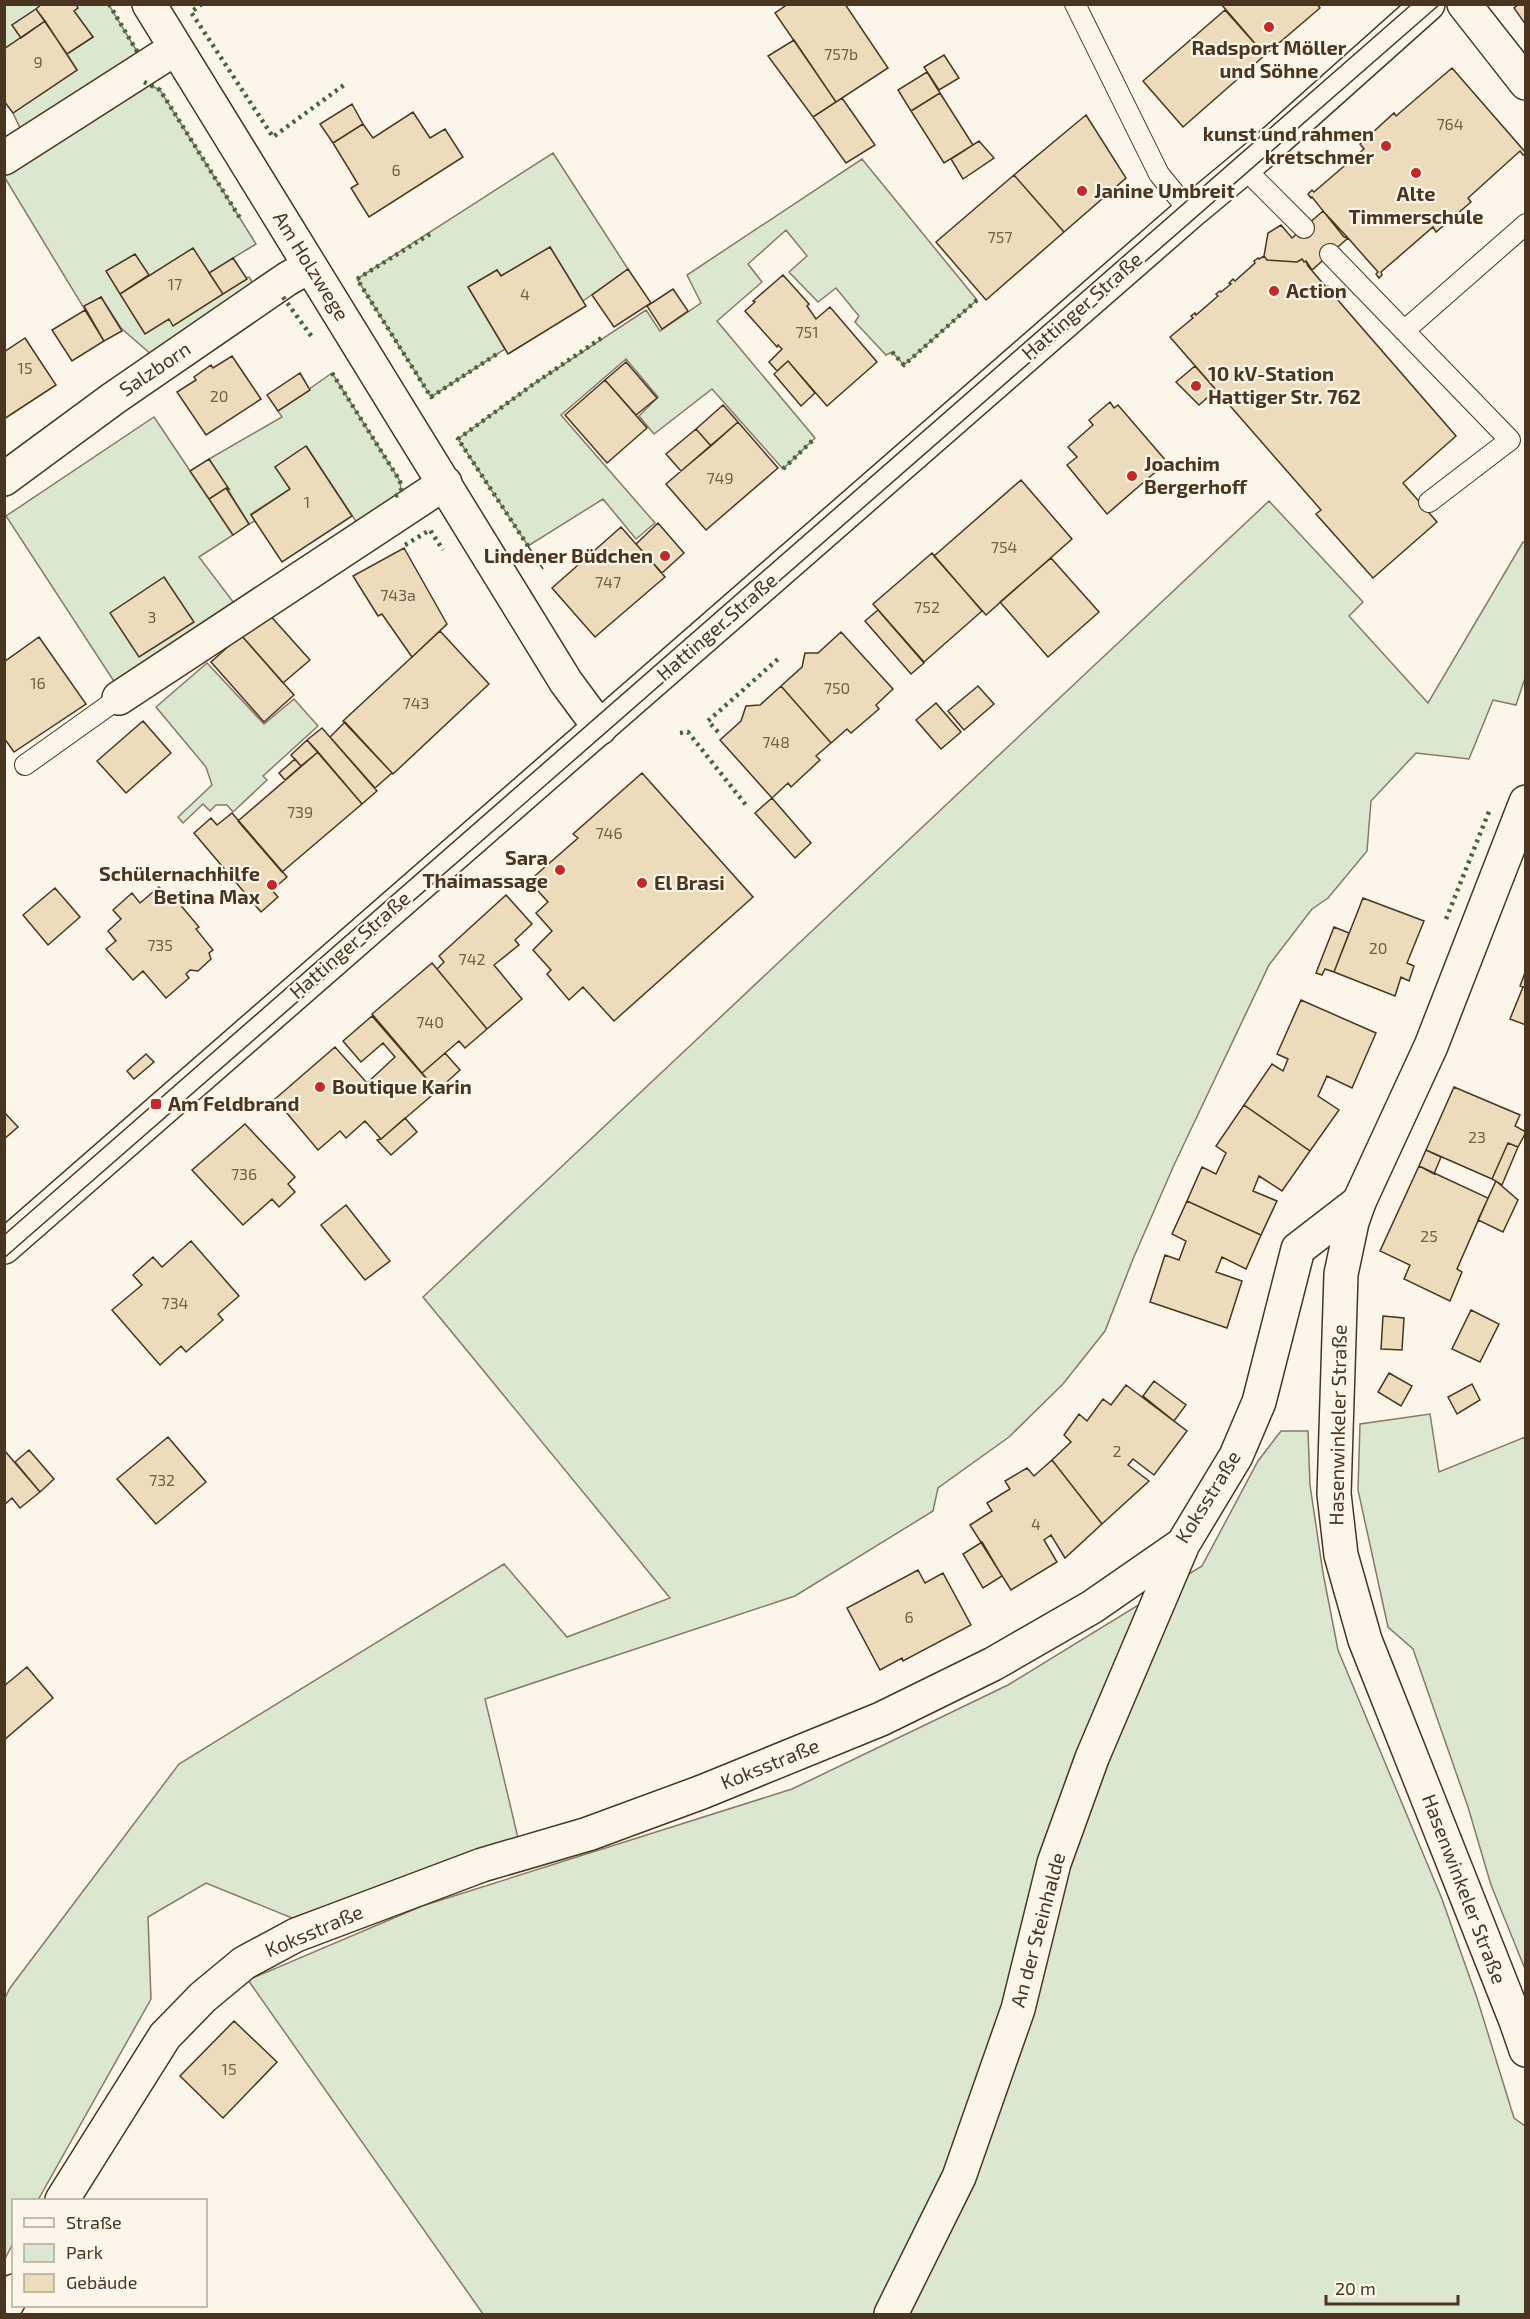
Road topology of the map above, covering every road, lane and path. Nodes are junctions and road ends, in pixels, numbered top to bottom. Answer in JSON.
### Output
{"nodes":[{"id":1,"x":149,"y":4,"type":"edge"},
{"id":2,"x":1075,"y":4,"type":"edge"},
{"id":3,"x":1428,"y":4,"type":"edge"},
{"id":4,"x":1464,"y":4,"type":"edge"},
{"id":5,"x":176,"y":48,"type":"junction"},
{"id":6,"x":1526,"y":83,"type":"edge"},
{"id":7,"x":4,"y":158,"type":"edge"},
{"id":8,"x":1244,"y":168,"type":"junction"},
{"id":9,"x":1190,"y":212,"type":"junction"},
{"id":10,"x":1526,"y":224,"type":"edge"},
{"id":11,"x":1304,"y":228,"type":"dead end"},
{"id":12,"x":1330,"y":254,"type":"dead end"},
{"id":13,"x":310,"y":266,"type":"junction"},
{"id":14,"x":1404,"y":330,"type":"junction"},
{"id":15,"x":4,"y":479,"type":"edge"},
{"id":16,"x":445,"y":483,"type":"junction"},
{"id":17,"x":1429,"y":502,"type":"dead end"},
{"id":18,"x":119,"y":698,"type":"joint"},
{"id":19,"x":600,"y":728,"type":"junction"},
{"id":20,"x":25,"y":765,"type":"dead end"},
{"id":21,"x":1526,"y":802,"type":"edge"},
{"id":22,"x":1359,"y":1202,"type":"junction"},
{"id":23,"x":4,"y":1247,"type":"edge"},
{"id":24,"x":1183,"y":1544,"type":"junction"},
{"id":25,"x":1526,"y":2050,"type":"edge"},
{"id":26,"x":63,"y":2199,"type":"edge"},
{"id":27,"x":12,"y":2295,"type":"edge"},
{"id":28,"x":4,"y":2309,"type":"edge"},
{"id":29,"x":891,"y":2314,"type":"edge"}],
"edges":[{"from":1,"to":5,"type":"street","name":"Am Holzwege"},
{"from":2,"to":9,"type":"lane"},
{"from":3,"to":8,"type":"street","name":"Hattinger Straße"},
{"from":4,"to":6,"type":"street"},
{"from":5,"to":7,"type":"street"},
{"from":5,"to":13,"type":"street","name":"Am Holzwege"},
{"from":8,"to":9,"type":"street","name":"Hattinger Straße"},
{"from":8,"to":11,"type":"lane"},
{"from":9,"to":19,"type":"street","name":"Hattinger Straße"},
{"from":10,"to":14,"type":"lane"},
{"from":12,"to":14,"type":"lane"},
{"from":13,"to":15,"type":"street","name":"Salzborn"},
{"from":13,"to":16,"type":"street","name":"Am Holzwege"},
{"from":14,"to":17,"type":"lane"},
{"from":16,"to":18,"type":"street"},
{"from":16,"to":19,"type":"street","name":"Am Holzwege"},
{"from":18,"to":20,"type":"lane"},
{"from":19,"to":23,"type":"street","name":"Hattinger Straße"},
{"from":21,"to":22,"type":"street","name":"Hasenwinkeler Straße"},
{"from":22,"to":24,"type":"street","name":"Koksstraße"},
{"from":22,"to":25,"type":"street","name":"Hasenwinkeler Straße"},
{"from":24,"to":26,"type":"street","name":"Koksstraße"},
{"from":24,"to":29,"type":"street","name":"An der Steinhalde"},
{"from":27,"to":28,"type":"street"}]}
